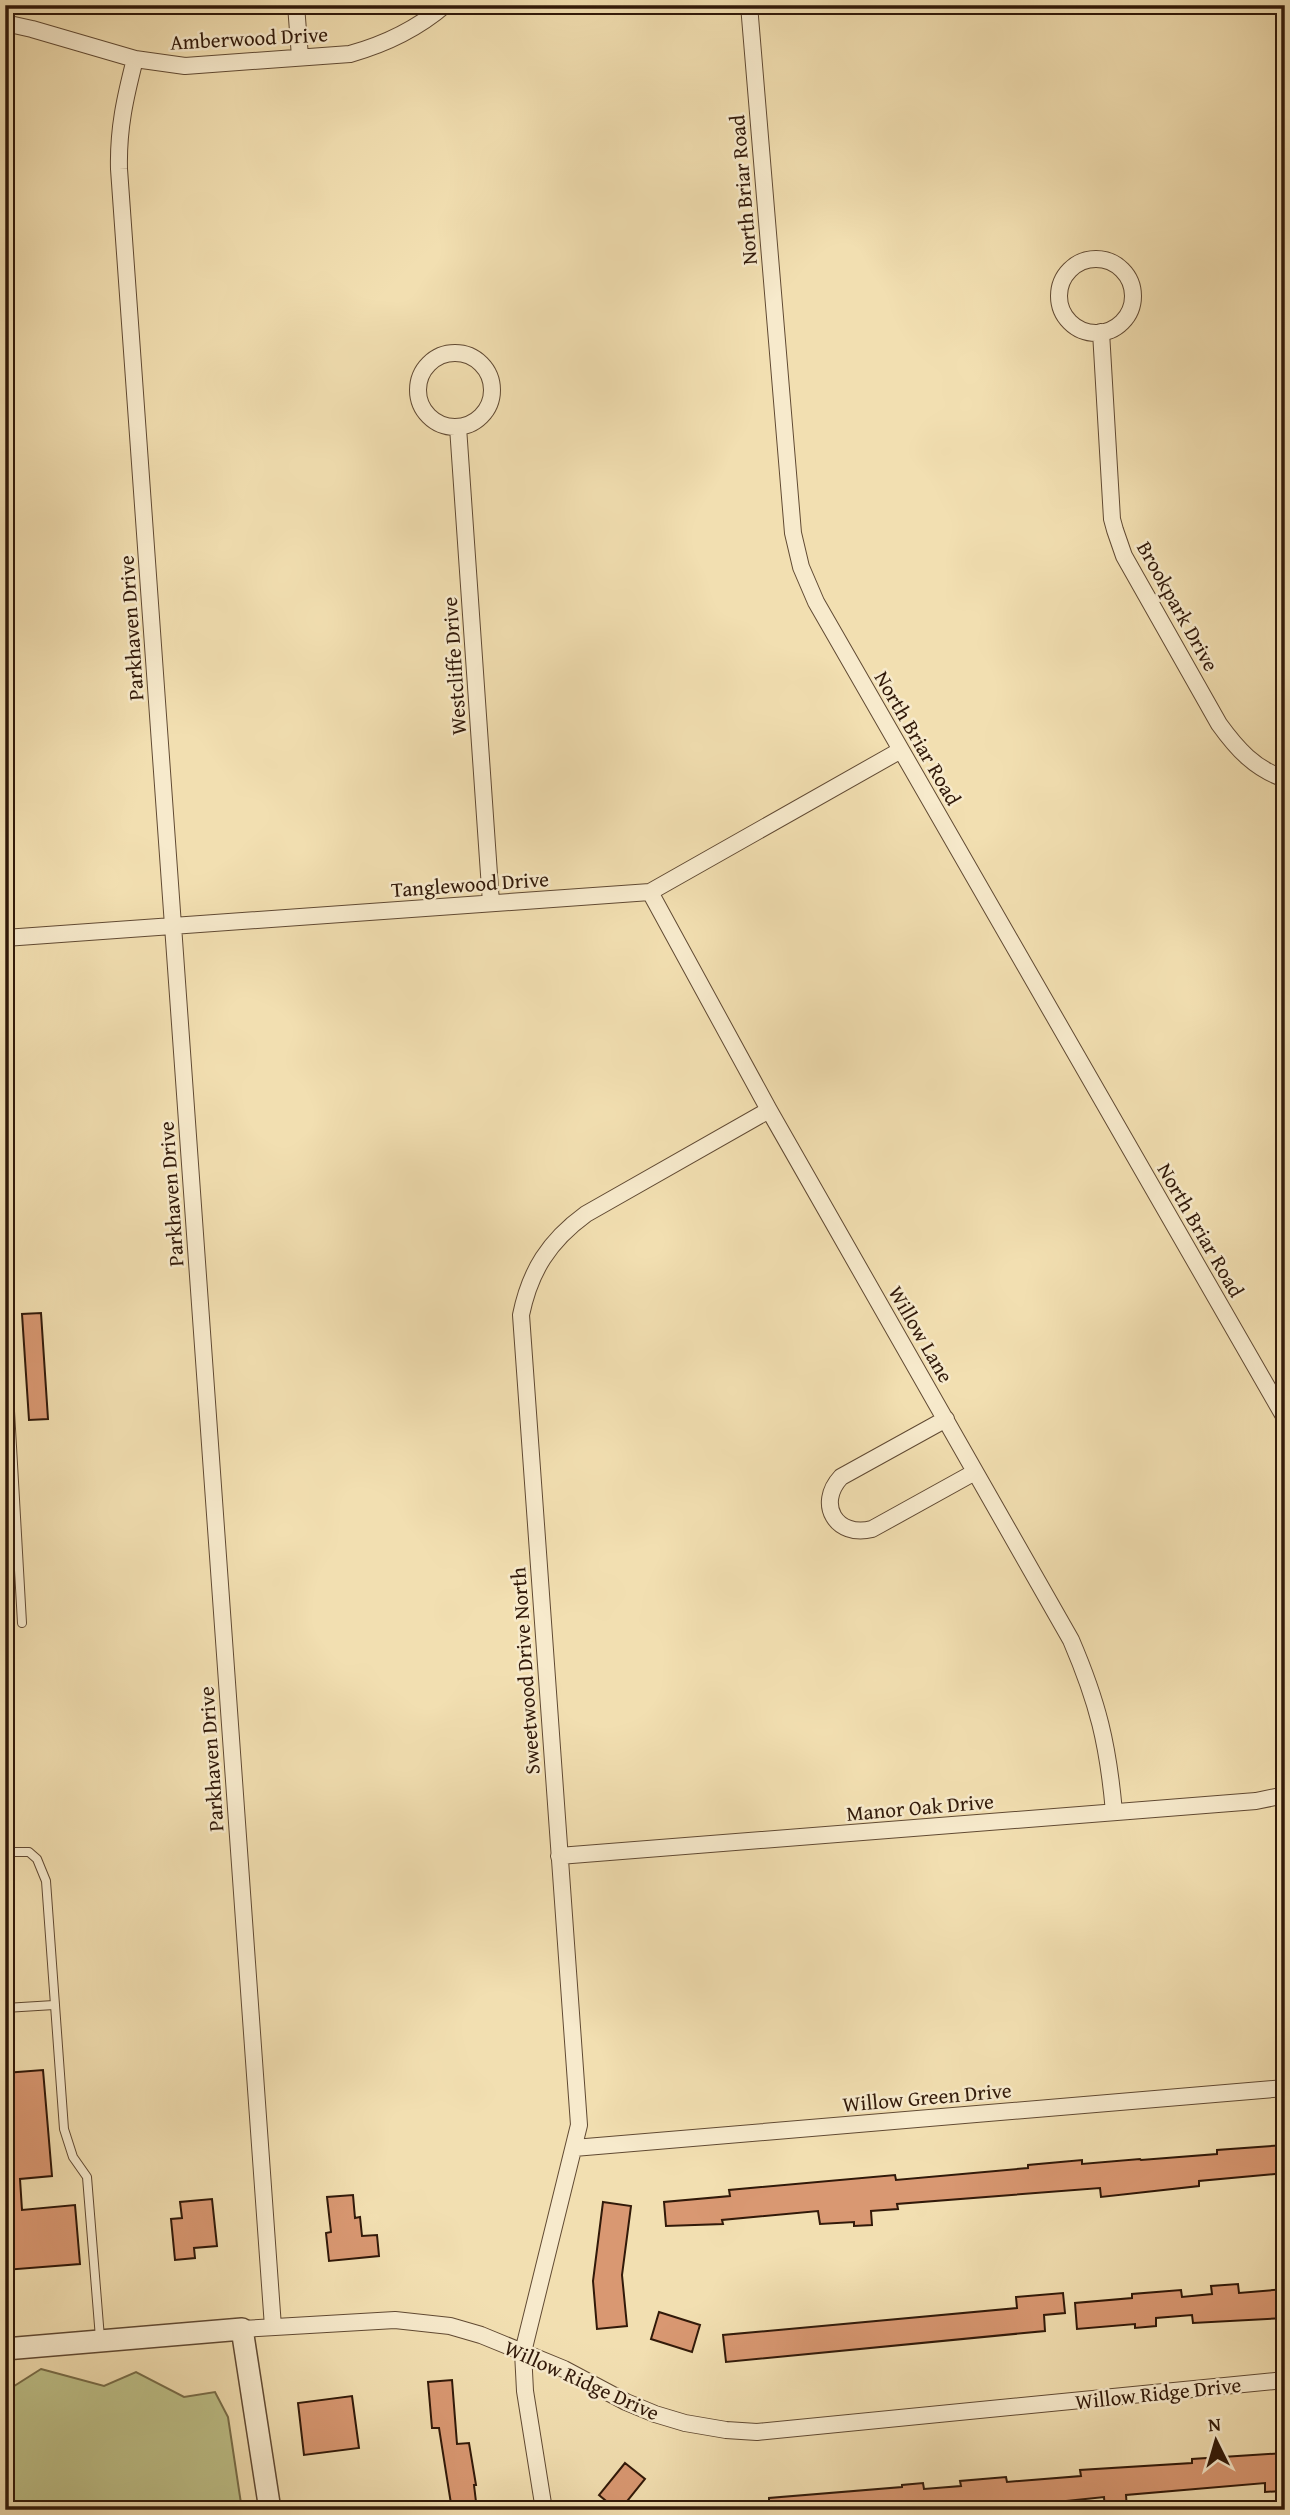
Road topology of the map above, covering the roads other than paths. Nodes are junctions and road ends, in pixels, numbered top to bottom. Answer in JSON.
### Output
{"nodes":[{"id":1,"x":296,"y":5,"type":"edge"},
{"id":2,"x":445,"y":5,"type":"edge"},
{"id":3,"x":749,"y":5,"type":"edge"},
{"id":4,"x":5,"y":23,"type":"edge"},
{"id":5,"x":300,"y":57,"type":"junction"},
{"id":6,"x":135,"y":59,"type":"junction"},
{"id":7,"x":1101,"y":332,"type":"junction"},
{"id":8,"x":458,"y":427,"type":"junction"},
{"id":9,"x":901,"y":750,"type":"junction"},
{"id":10,"x":1285,"y":779,"type":"edge"},
{"id":11,"x":650,"y":892,"type":"junction"},
{"id":12,"x":491,"y":903,"type":"junction"},
{"id":13,"x":173,"y":927,"type":"junction"},
{"id":14,"x":5,"y":939,"type":"edge"},
{"id":15,"x":769,"y":1111,"type":"junction"},
{"id":16,"x":5,"y":1323,"type":"edge"},
{"id":17,"x":1285,"y":1418,"type":"edge"},
{"id":18,"x":946,"y":1419,"type":"junction"},
{"id":19,"x":975,"y":1472,"type":"junction"},
{"id":20,"x":18,"y":1547,"type":"junction"},
{"id":21,"x":5,"y":1548,"type":"edge"},
{"id":22,"x":22,"y":1623,"type":"dead end"},
{"id":23,"x":1285,"y":1795,"type":"edge"},
{"id":24,"x":1114,"y":1812,"type":"junction"},
{"id":25,"x":5,"y":1853,"type":"edge"},
{"id":26,"x":559,"y":1856,"type":"junction"},
{"id":27,"x":54,"y":2005,"type":"junction"},
{"id":28,"x":5,"y":2008,"type":"edge"},
{"id":29,"x":1285,"y":2088,"type":"edge"},
{"id":30,"x":574,"y":2148,"type":"junction"},
{"id":31,"x":273,"y":2327,"type":"junction"},
{"id":32,"x":242,"y":2329,"type":"junction"},
{"id":33,"x":100,"y":2341,"type":"junction"},
{"id":34,"x":5,"y":2349,"type":"edge"},
{"id":35,"x":523,"y":2352,"type":"junction"},
{"id":36,"x":1285,"y":2381,"type":"edge"},
{"id":37,"x":270,"y":2510,"type":"edge"},
{"id":38,"x":544,"y":2510,"type":"edge"}],
"edges":[{"from":1,"to":5,"type":"street"},
{"from":2,"to":5,"type":"street","name":"Amberwood Drive"},
{"from":3,"to":9,"type":"street","name":"North Briar Road"},
{"from":4,"to":6,"type":"street","name":"Amberwood Drive"},
{"from":5,"to":6,"type":"street","name":"Amberwood Drive"},
{"from":6,"to":13,"type":"street","name":"Parkhaven Drive"},
{"from":7,"to":7,"type":"street"},
{"from":7,"to":10,"type":"street","name":"Brookpark Drive"},
{"from":8,"to":8,"type":"street"},
{"from":8,"to":12,"type":"street","name":"Westcliffe Drive"},
{"from":9,"to":11,"type":"street","name":"Tanglewood Drive"},
{"from":9,"to":17,"type":"street","name":"North Briar Road"},
{"from":11,"to":12,"type":"street","name":"Tanglewood Drive"},
{"from":11,"to":15,"type":"street","name":"Willow Lane"},
{"from":12,"to":13,"type":"street","name":"Tanglewood Drive"},
{"from":13,"to":14,"type":"street","name":"Tanglewood Drive"},
{"from":13,"to":31,"type":"street","name":"Parkhaven Drive"},
{"from":15,"to":18,"type":"street","name":"Willow Lane"},
{"from":15,"to":26,"type":"street","name":"Sweetwood Drive North"},
{"from":16,"to":20,"type":"lane"},
{"from":18,"to":19,"type":"street","name":"Willow Lane"},
{"from":18,"to":19,"type":"street"},
{"from":19,"to":24,"type":"street","name":"Willow Lane"},
{"from":20,"to":21,"type":"lane"},
{"from":20,"to":22,"type":"lane"},
{"from":23,"to":24,"type":"street","name":"Manor Oak Drive"},
{"from":24,"to":26,"type":"street","name":"Manor Oak Drive"},
{"from":25,"to":27,"type":"lane"},
{"from":26,"to":30,"type":"street","name":"Sweetwood Drive North"},
{"from":27,"to":28,"type":"lane"},
{"from":27,"to":33,"type":"lane"},
{"from":29,"to":30,"type":"street","name":"Willow Green Drive"},
{"from":30,"to":35,"type":"street","name":"Sweetwood Drive North"},
{"from":31,"to":32,"type":"street","name":"Willow Ridge Drive"},
{"from":31,"to":35,"type":"street","name":"Willow Ridge Drive"},
{"from":32,"to":33,"type":"street","name":"Willow Ridge Drive"},
{"from":32,"to":37,"type":"street"},
{"from":33,"to":34,"type":"street","name":"Willow Ridge Drive"},
{"from":35,"to":36,"type":"street","name":"Willow Ridge Drive"},
{"from":35,"to":38,"type":"street","name":"Sweetwood Drive North"}]}
